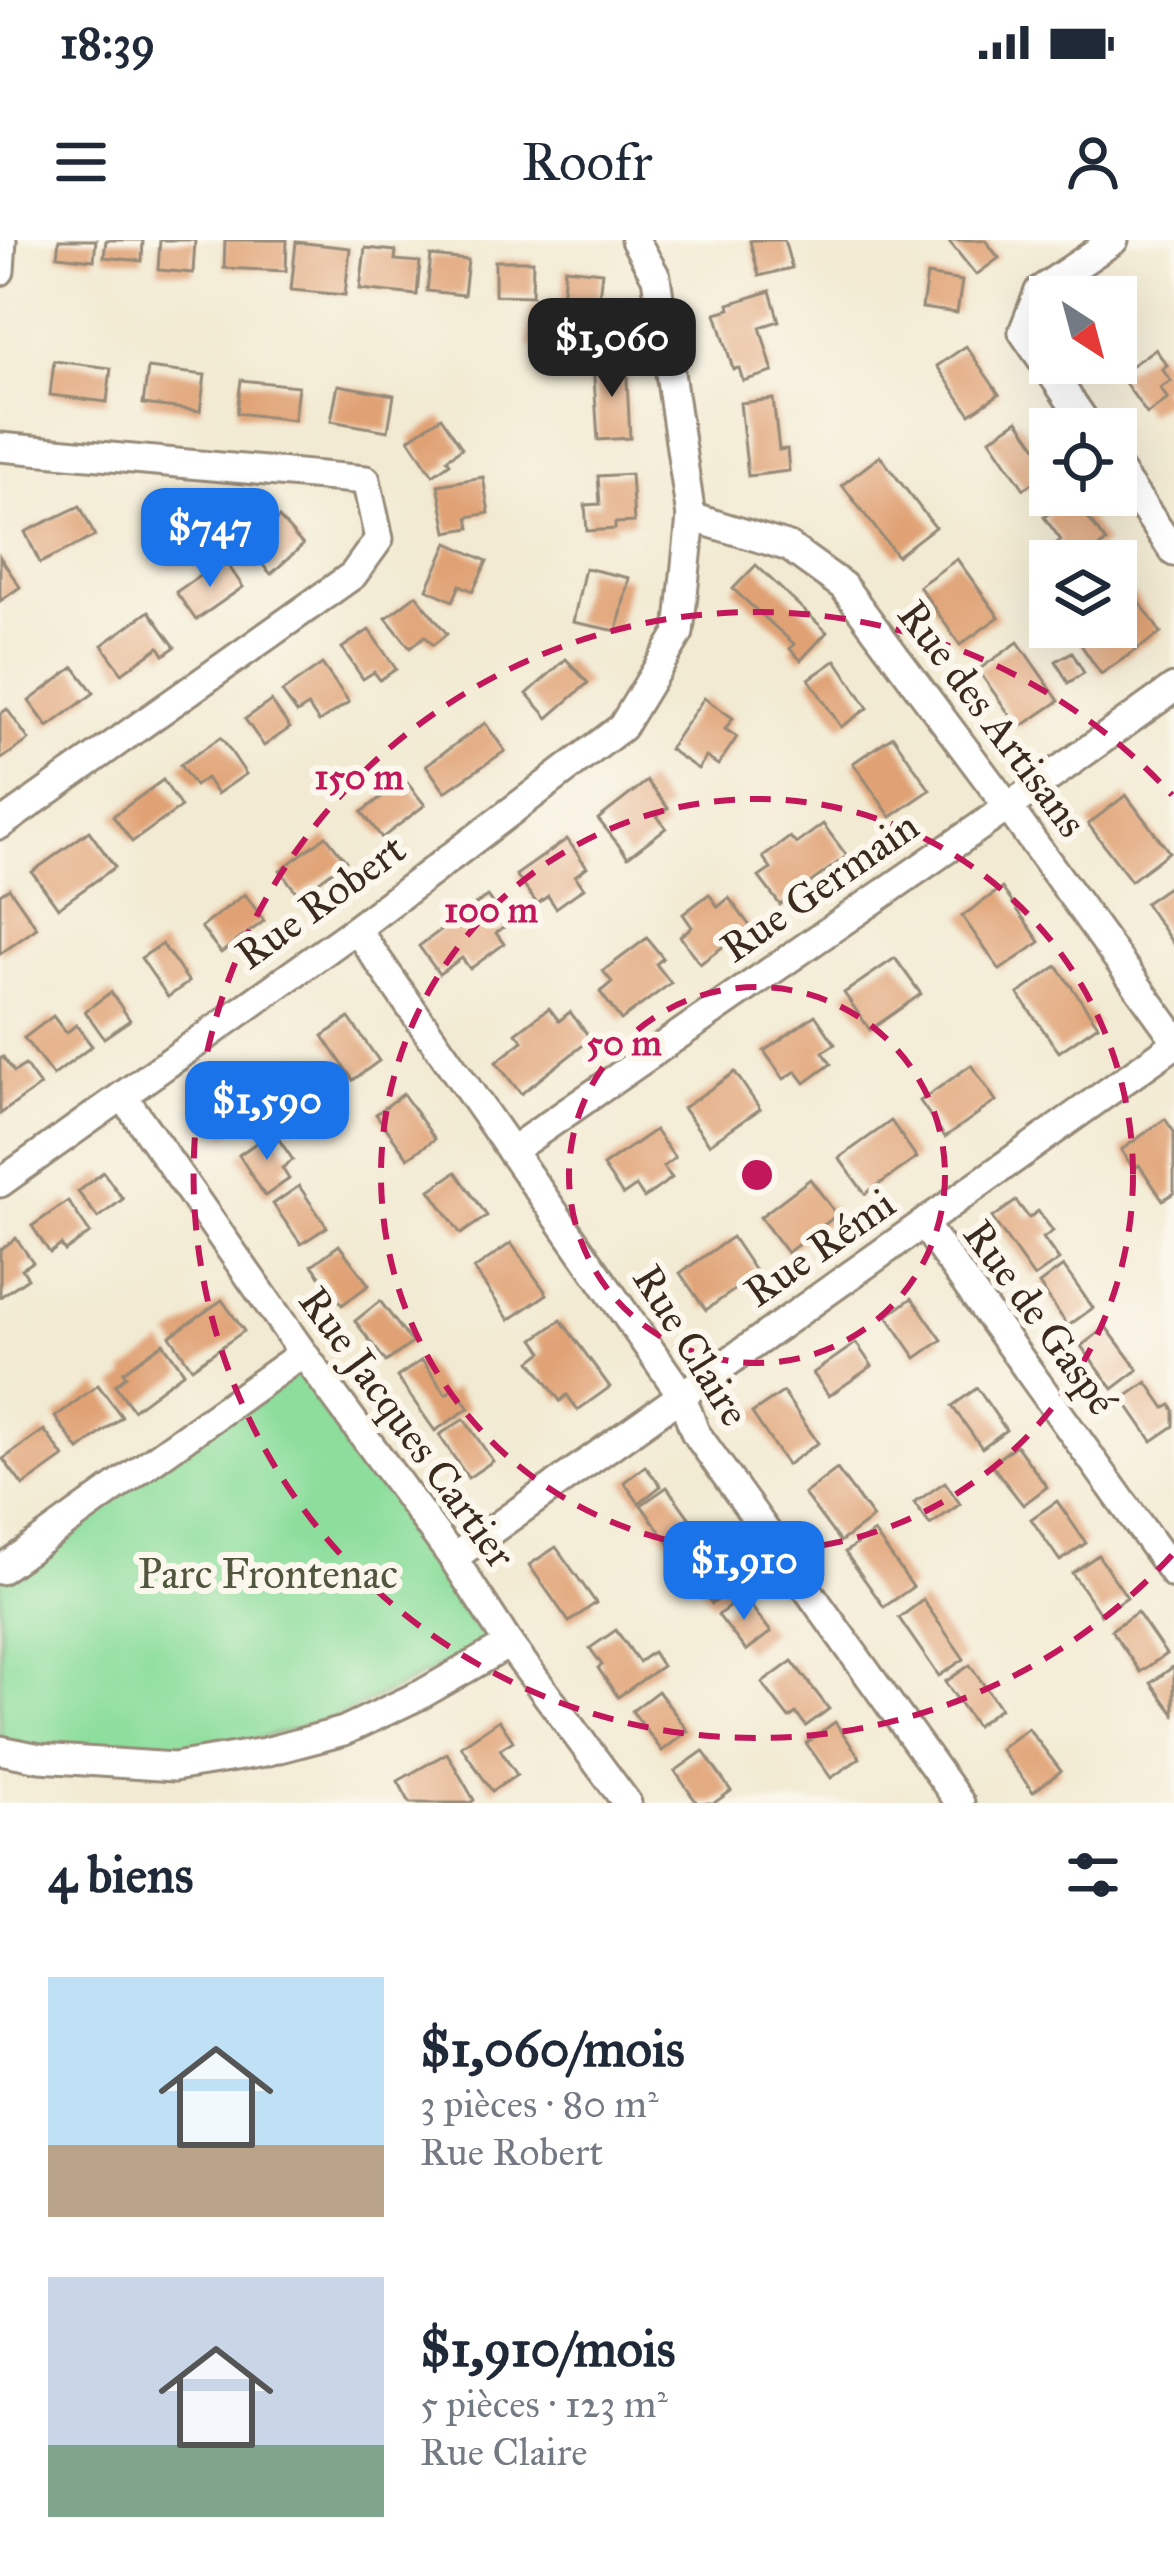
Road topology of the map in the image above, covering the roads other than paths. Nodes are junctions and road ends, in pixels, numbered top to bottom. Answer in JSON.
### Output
{"nodes":[{"id":1,"x":2,"y":240,"type":"edge"},
{"id":2,"x":635,"y":240,"type":"edge"},
{"id":3,"x":1114,"y":240,"type":"edge"},
{"id":4,"x":0,"y":271,"type":"edge"},
{"id":5,"x":1075,"y":408,"type":"edge"},
{"id":6,"x":0,"y":447,"type":"edge"},
{"id":7,"x":1137,"y":498,"type":"edge"},
{"id":8,"x":692,"y":517,"type":"junction"},
{"id":9,"x":1174,"y":552,"type":"edge"},
{"id":10,"x":1174,"y":688,"type":"edge"},
{"id":11,"x":1008,"y":806,"type":"junction"},
{"id":12,"x":0,"y":825,"type":"edge"},
{"id":13,"x":356,"y":929,"type":"junction"},
{"id":14,"x":1174,"y":1041,"type":"edge"},
{"id":15,"x":123,"y":1096,"type":"junction"},
{"id":16,"x":511,"y":1151,"type":"junction"},
{"id":17,"x":0,"y":1183,"type":"edge"},
{"id":18,"x":924,"y":1225,"type":"junction"},
{"id":19,"x":302,"y":1353,"type":"junction"},
{"id":20,"x":681,"y":1394,"type":"junction"},
{"id":21,"x":453,"y":1558,"type":"junction"},
{"id":22,"x":0,"y":1570,"type":"edge"},
{"id":23,"x":1174,"y":1574,"type":"edge"},
{"id":24,"x":508,"y":1644,"type":"junction"},
{"id":25,"x":0,"y":1750,"type":"edge"},
{"id":26,"x":627,"y":1803,"type":"edge"},
{"id":27,"x":960,"y":1803,"type":"edge"}],
"edges":[{"from":1,"to":4,"type":"street"},
{"from":2,"to":8,"type":"street","name":"Rue Robert"},
{"from":3,"to":5,"type":"street"},
{"from":6,"to":12,"type":"street"},
{"from":7,"to":9,"type":"street"},
{"from":8,"to":11,"type":"street","name":"Rue des Artisans"},
{"from":8,"to":13,"type":"street","name":"Rue Robert"},
{"from":10,"to":11,"type":"street","name":"Rue Germain"},
{"from":11,"to":14,"type":"street","name":"Rue des Artisans"},
{"from":11,"to":16,"type":"street","name":"Rue Germain"},
{"from":13,"to":15,"type":"street","name":"Rue Robert"},
{"from":13,"to":16,"type":"street","name":"Rue Claire"},
{"from":14,"to":18,"type":"street","name":"Rue Rémi"},
{"from":15,"to":17,"type":"street","name":"Rue Robert"},
{"from":15,"to":19,"type":"street","name":"Rue Jacques Cartier"},
{"from":16,"to":20,"type":"street","name":"Rue Claire"},
{"from":18,"to":20,"type":"street","name":"Rue Rémi"},
{"from":18,"to":23,"type":"street","name":"Rue de Gaspé"},
{"from":19,"to":21,"type":"street","name":"Rue Jacques Cartier"},
{"from":19,"to":22,"type":"street"},
{"from":20,"to":21,"type":"street","name":"Rue Rémi"},
{"from":20,"to":27,"type":"street","name":"Rue Claire"},
{"from":21,"to":24,"type":"street","name":"Rue Jacques Cartier"},
{"from":24,"to":25,"type":"street"},
{"from":24,"to":26,"type":"street","name":"Rue Jacques Cartier"}]}
